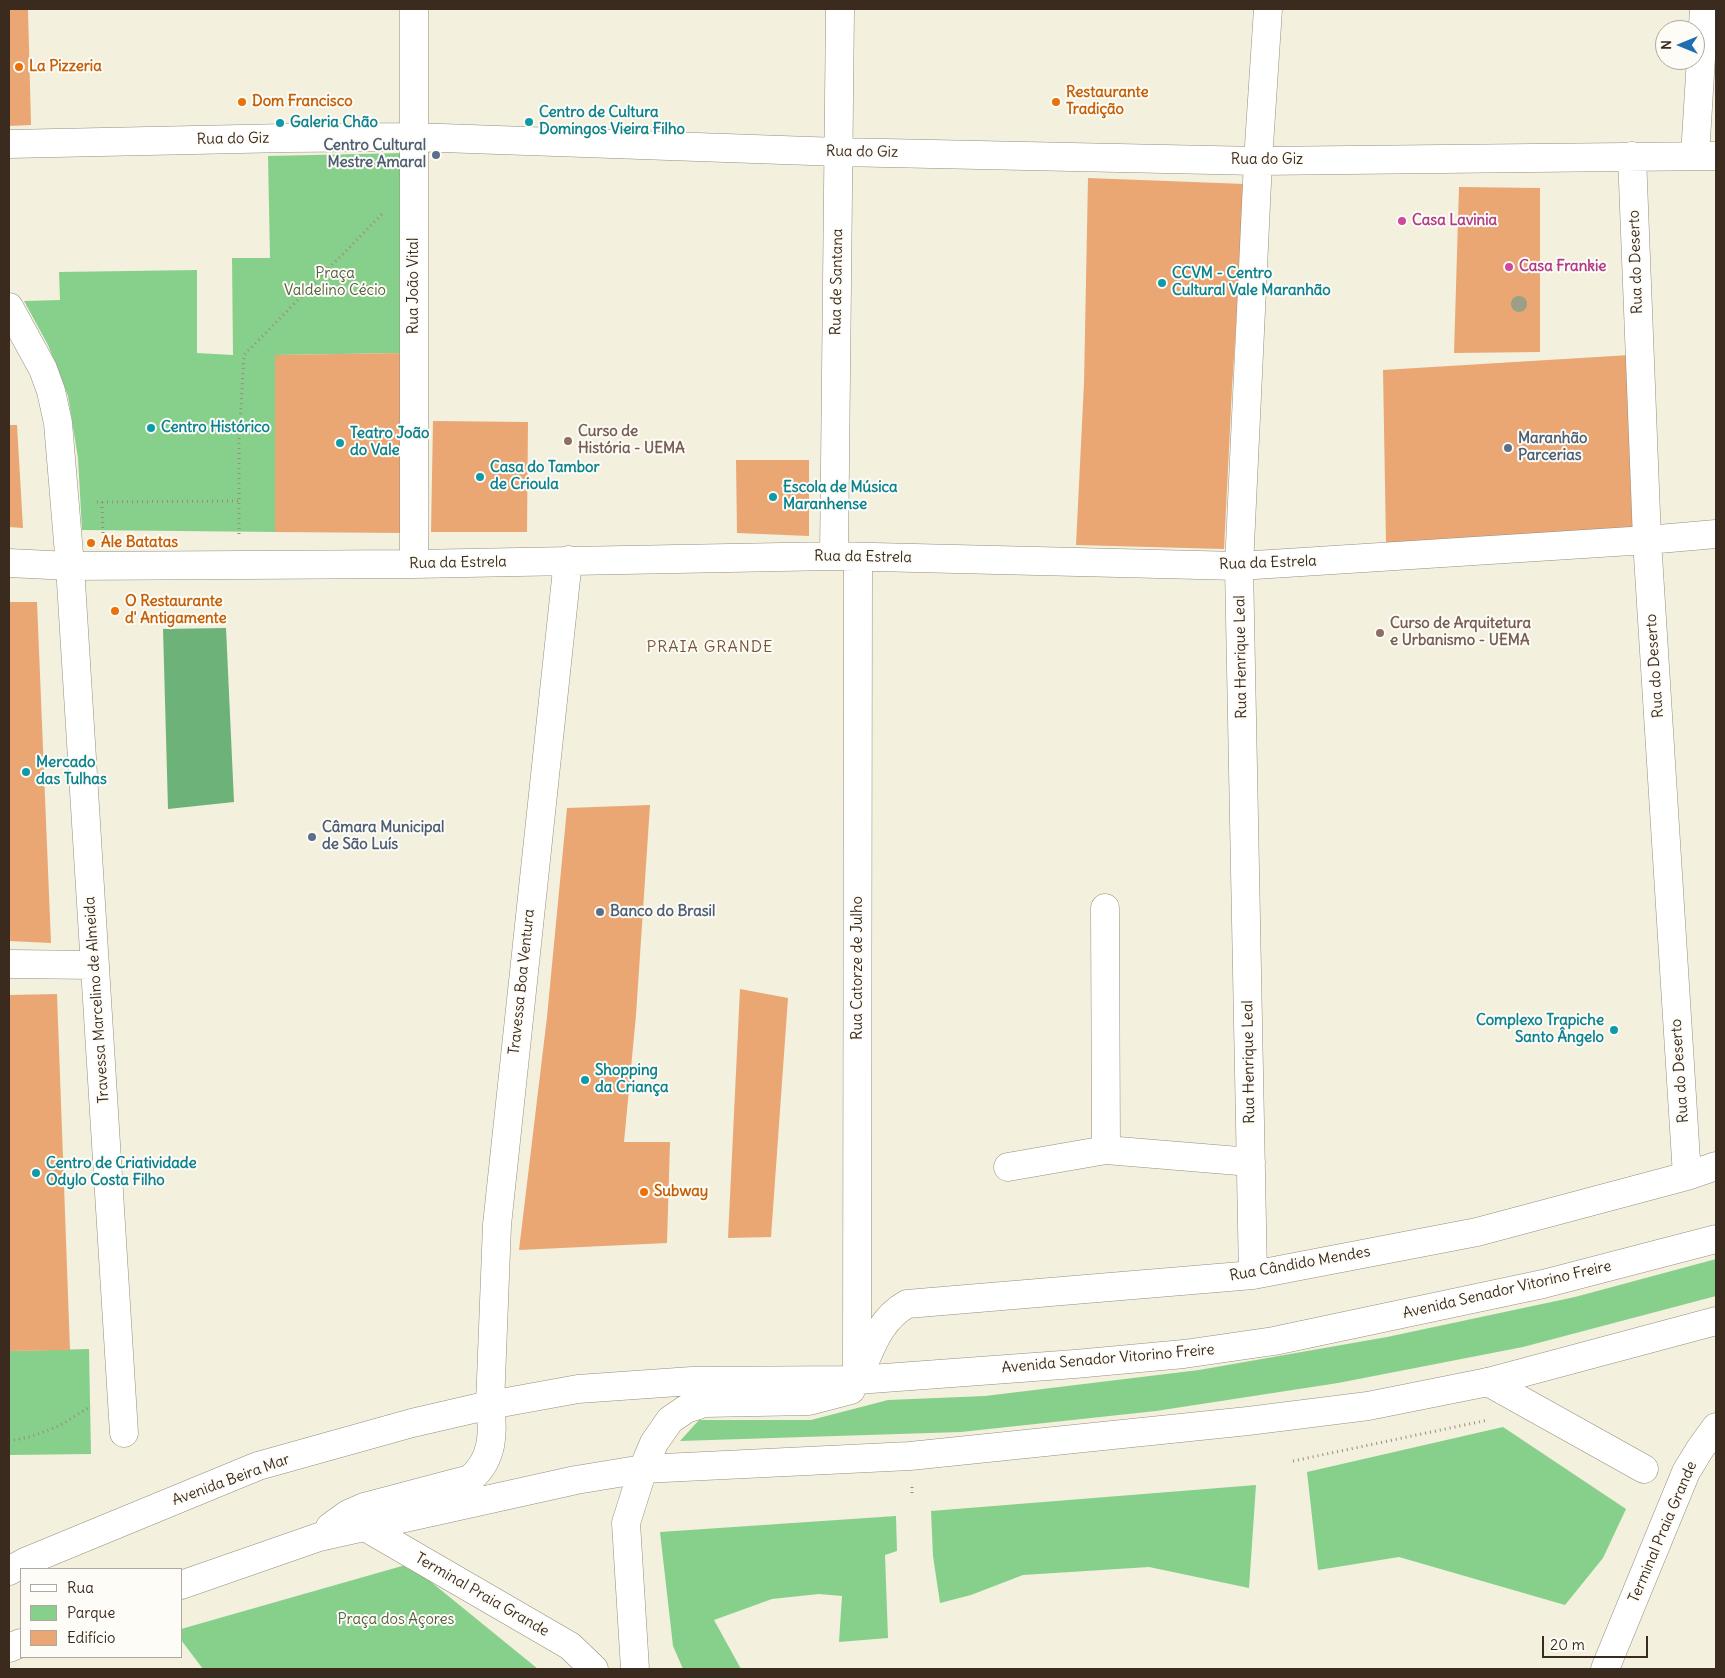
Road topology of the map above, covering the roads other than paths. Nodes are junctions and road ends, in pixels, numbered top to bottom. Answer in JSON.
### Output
{"nodes":[{"id":1,"x":414,"y":9,"type":"edge"},
{"id":2,"x":840,"y":9,"type":"edge"},
{"id":3,"x":1268,"y":9,"type":"edge"},
{"id":4,"x":1704,"y":9,"type":"edge"},
{"id":5,"x":413,"y":137,"type":"junction"},
{"id":6,"x":9,"y":144,"type":"edge"},
{"id":7,"x":839,"y":152,"type":"junction"},
{"id":8,"x":1632,"y":156,"type":"junction"},
{"id":9,"x":1705,"y":156,"type":"edge"},
{"id":10,"x":1258,"y":161,"type":"junction"},
{"id":11,"x":9,"y":307,"type":"edge"},
{"id":12,"x":1716,"y":534,"type":"edge"},
{"id":13,"x":1647,"y":540,"type":"junction"},
{"id":14,"x":846,"y":556,"type":"junction"},
{"id":15,"x":568,"y":560,"type":"junction"},
{"id":16,"x":9,"y":563,"type":"edge"},
{"id":17,"x":414,"y":564,"type":"junction"},
{"id":18,"x":70,"y":566,"type":"junction"},
{"id":19,"x":1239,"y":566,"type":"junction"},
{"id":20,"x":1105,"y":908,"type":"dead end"},
{"id":21,"x":9,"y":964,"type":"edge"},
{"id":22,"x":95,"y":964,"type":"junction"},
{"id":23,"x":1106,"y":1150,"type":"junction"},
{"id":24,"x":1251,"y":1162,"type":"junction"},
{"id":25,"x":1716,"y":1166,"type":"edge"},
{"id":26,"x":1008,"y":1167,"type":"dead end"},
{"id":27,"x":1687,"y":1176,"type":"junction"},
{"id":28,"x":1716,"y":1239,"type":"edge"},
{"id":29,"x":1253,"y":1275,"type":"junction"},
{"id":30,"x":1716,"y":1322,"type":"edge"},
{"id":31,"x":888,"y":1378,"type":"junction"},
{"id":32,"x":857,"y":1380,"type":"junction"},
{"id":33,"x":1488,"y":1382,"type":"junction"},
{"id":34,"x":490,"y":1405,"type":"junction"},
{"id":35,"x":1716,"y":1427,"type":"edge"},
{"id":36,"x":124,"y":1433,"type":"dead end"},
{"id":37,"x":643,"y":1469,"type":"junction"},
{"id":38,"x":1644,"y":1469,"type":"dead end"},
{"id":39,"x":218,"y":1482,"type":"junction"},
{"id":40,"x":365,"y":1527,"type":"junction"},
{"id":41,"x":319,"y":1537,"type":"junction"},
{"id":42,"x":51,"y":1568,"type":"edge"},
{"id":43,"x":9,"y":1571,"type":"edge"},
{"id":44,"x":182,"y":1585,"type":"edge"},
{"id":45,"x":594,"y":1669,"type":"edge"},
{"id":46,"x":635,"y":1669,"type":"edge"},
{"id":47,"x":1605,"y":1669,"type":"edge"}],
"edges":[{"from":1,"to":5,"type":"street","name":"Rua João Vital"},
{"from":2,"to":7,"type":"street","name":"Rua de Santana"},
{"from":3,"to":10,"type":"street","name":"Rua Henrique Leal"},
{"from":4,"to":9,"type":"street"},
{"from":5,"to":6,"type":"street","name":"Rua do Giz"},
{"from":5,"to":7,"type":"street","name":"Rua do Giz"},
{"from":5,"to":17,"type":"street","name":"Rua João Vital"},
{"from":7,"to":10,"type":"street","name":"Rua do Giz"},
{"from":7,"to":14,"type":"street","name":"Rua de Santana"},
{"from":8,"to":9,"type":"street","name":"Rua do Giz"},
{"from":8,"to":10,"type":"street","name":"Rua do Giz"},
{"from":8,"to":13,"type":"street","name":"Rua do Deserto"},
{"from":10,"to":19,"type":"street","name":"Rua Henrique Leal"},
{"from":11,"to":18,"type":"street","name":"Travessa Marcelino de Almeida"},
{"from":12,"to":13,"type":"street","name":"Rua da Estrela"},
{"from":13,"to":19,"type":"street","name":"Rua da Estrela"},
{"from":13,"to":27,"type":"street","name":"Rua do Deserto"},
{"from":14,"to":15,"type":"street","name":"Rua da Estrela"},
{"from":14,"to":19,"type":"street","name":"Rua da Estrela"},
{"from":14,"to":32,"type":"street","name":"Rua Catorze de Julho"},
{"from":15,"to":17,"type":"street","name":"Rua da Estrela"},
{"from":15,"to":34,"type":"street","name":"Travessa Boa Ventura"},
{"from":16,"to":18,"type":"street","name":"Rua da Estrela"},
{"from":17,"to":18,"type":"street","name":"Rua da Estrela"},
{"from":18,"to":22,"type":"street","name":"Travessa Marcelino de Almeida"},
{"from":19,"to":24,"type":"street","name":"Rua Henrique Leal"},
{"from":20,"to":23,"type":"street"},
{"from":21,"to":22,"type":"street"},
{"from":22,"to":36,"type":"street","name":"Travessa Marcelino de Almeida"},
{"from":23,"to":24,"type":"street"},
{"from":23,"to":26,"type":"street"},
{"from":24,"to":29,"type":"street","name":"Rua Henrique Leal"},
{"from":25,"to":27,"type":"street","name":"Rua Cândido Mendes"},
{"from":27,"to":29,"type":"street","name":"Rua Cândido Mendes"},
{"from":28,"to":31,"type":"street","name":"Avenida Senador Vitorino Freire"},
{"from":29,"to":32,"type":"street","name":"Rua Cândido Mendes"},
{"from":30,"to":33,"type":"street"},
{"from":31,"to":32,"type":"street","name":"Avenida Senador Vitorino Freire"},
{"from":31,"to":37,"type":"street"},
{"from":32,"to":34,"type":"street","name":"Avenida Senador Vitorino Freire"},
{"from":33,"to":37,"type":"street"},
{"from":33,"to":38,"type":"street"},
{"from":34,"to":39,"type":"street","name":"Avenida Beira Mar"},
{"from":34,"to":41,"type":"street","name":"Travessa Boa Ventura"},
{"from":35,"to":47,"type":"street","name":"Terminal Praia Grande"},
{"from":37,"to":40,"type":"street"},
{"from":37,"to":46,"type":"street"},
{"from":39,"to":42,"type":"street"},
{"from":39,"to":43,"type":"street","name":"Avenida Beira Mar"},
{"from":40,"to":41,"type":"street"},
{"from":40,"to":45,"type":"street","name":"Terminal Praia Grande"},
{"from":41,"to":44,"type":"street"}]}
